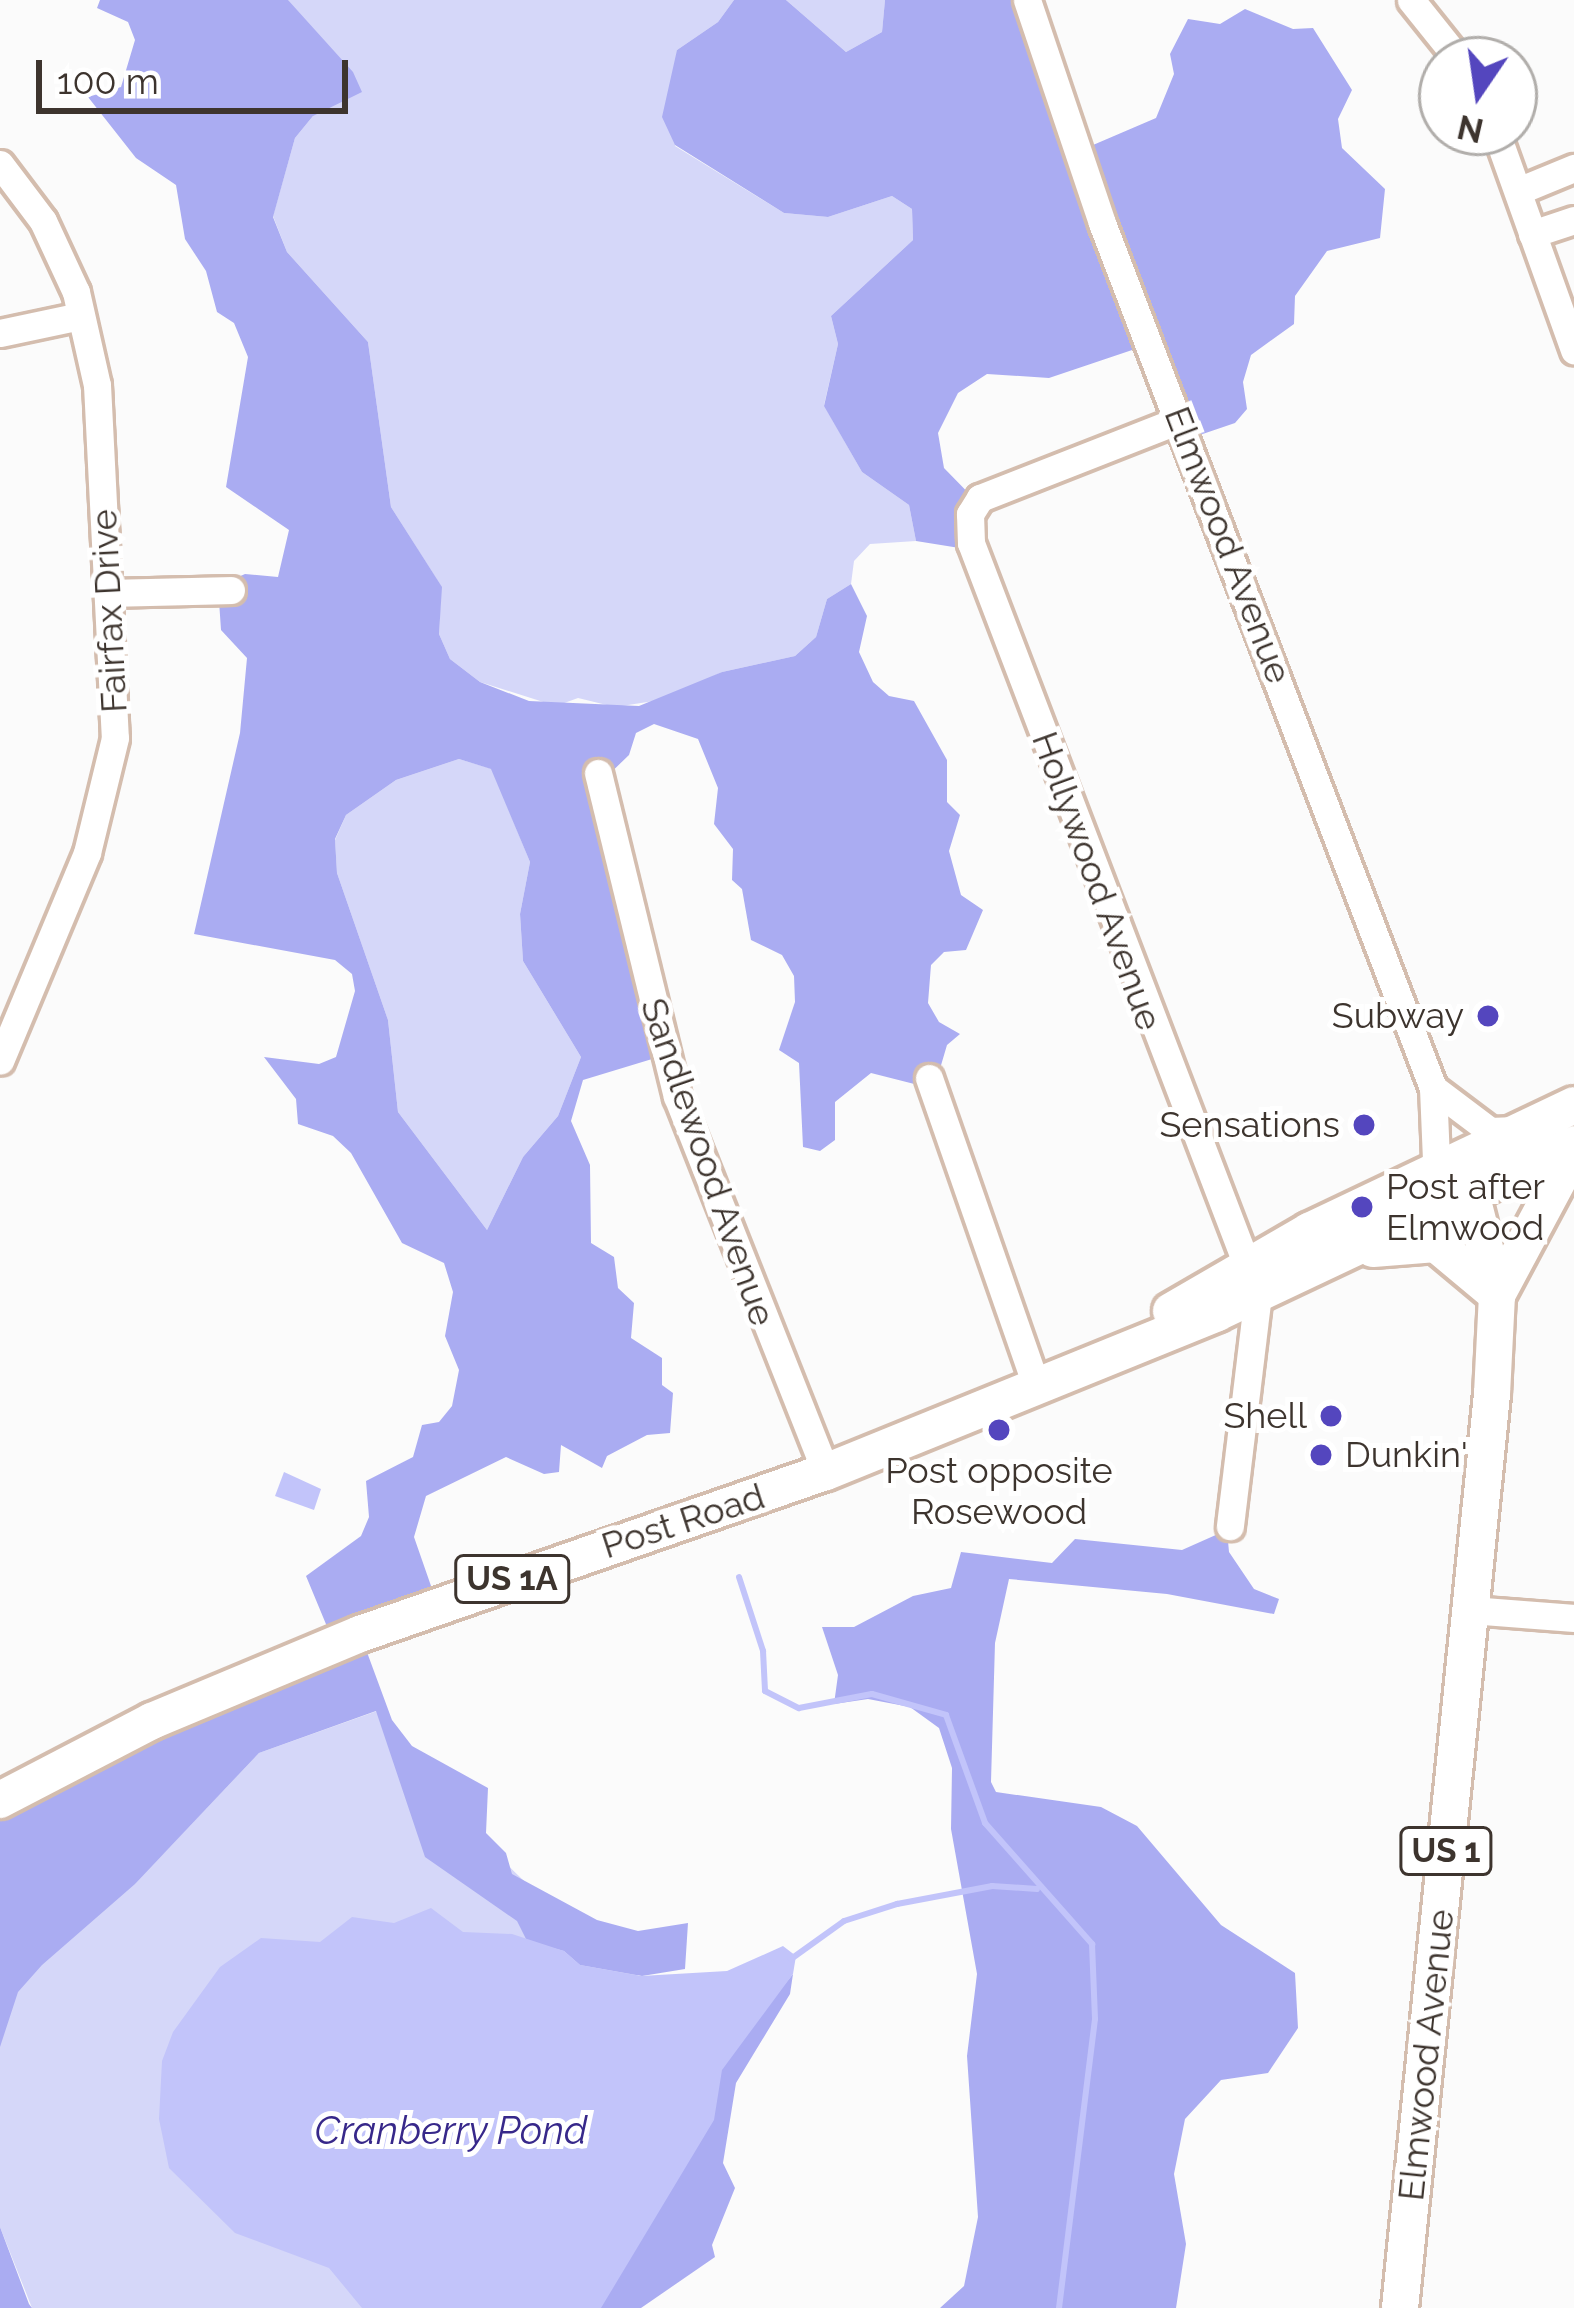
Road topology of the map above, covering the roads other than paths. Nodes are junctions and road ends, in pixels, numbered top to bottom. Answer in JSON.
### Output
{"nodes":[{"id":1,"x":1028,"y":0,"type":"edge"},
{"id":2,"x":1411,"y":0,"type":"edge"},
{"id":3,"x":1440,"y":36,"type":"edge"},
{"id":4,"x":1505,"y":156,"type":"edge"},
{"id":5,"x":0,"y":164,"type":"edge"},
{"id":6,"x":1574,"y":169,"type":"edge"},
{"id":7,"x":1518,"y":191,"type":"junction"},
{"id":8,"x":1574,"y":220,"type":"edge"},
{"id":9,"x":1532,"y":234,"type":"junction"},
{"id":10,"x":80,"y":316,"type":"junction"},
{"id":11,"x":0,"y":333,"type":"edge"},
{"id":12,"x":1574,"y":350,"type":"edge"},
{"id":13,"x":1179,"y":420,"type":"junction"},
{"id":14,"x":231,"y":590,"type":"dead end"},
{"id":15,"x":110,"y":593,"type":"junction"},
{"id":16,"x":598,"y":773,"type":"dead end"},
{"id":17,"x":0,"y":1061,"type":"edge"},
{"id":18,"x":929,"y":1078,"type":"dead end"},
{"id":19,"x":1433,"y":1088,"type":"junction"},
{"id":20,"x":1574,"y":1105,"type":"edge"},
{"id":21,"x":1525,"y":1130,"type":"junction"},
{"id":22,"x":1574,"y":1147,"type":"edge"},
{"id":23,"x":1468,"y":1176,"type":"junction"},
{"id":24,"x":1424,"y":1179,"type":"junction"},
{"id":25,"x":1340,"y":1254,"type":"junction"},
{"id":26,"x":1252,"y":1281,"type":"junction"},
{"id":27,"x":1497,"y":1295,"type":"junction"},
{"id":28,"x":1037,"y":1388,"type":"junction"},
{"id":29,"x":826,"y":1472,"type":"junction"},
{"id":30,"x":1230,"y":1526,"type":"dead end"},
{"id":31,"x":1472,"y":1610,"type":"junction"},
{"id":32,"x":1574,"y":1618,"type":"edge"},
{"id":33,"x":0,"y":1800,"type":"edge"},
{"id":34,"x":1400,"y":2308,"type":"edge"}],
"edges":[{"from":1,"to":13,"type":"street","name":"Elmwood Avenue"},
{"from":2,"to":3,"type":"street"},
{"from":4,"to":7,"type":"street"},
{"from":5,"to":10,"type":"street","name":"Fairfax Drive"},
{"from":6,"to":7,"type":"street"},
{"from":7,"to":9,"type":"street"},
{"from":8,"to":9,"type":"street"},
{"from":9,"to":12,"type":"street"},
{"from":10,"to":11,"type":"street"},
{"from":10,"to":15,"type":"street","name":"Fairfax Drive"},
{"from":13,"to":19,"type":"street","name":"Elmwood Avenue"},
{"from":13,"to":26,"type":"street","name":"Hollywood Avenue"},
{"from":14,"to":15,"type":"street"},
{"from":15,"to":17,"type":"street","name":"Fairfax Drive"},
{"from":16,"to":29,"type":"street","name":"Sandlewood Avenue"},
{"from":18,"to":28,"type":"street"},
{"from":19,"to":21,"type":"street"},
{"from":19,"to":24,"type":"street","name":"Elmwood Avenue"},
{"from":20,"to":21,"type":"main road","name":"Post Road"},
{"from":21,"to":23,"type":"main road","name":"Post Road"},
{"from":22,"to":23,"type":"main road","name":"Post Road","number":"US 1A"},
{"from":22,"to":27,"type":"main road"},
{"from":23,"to":24,"type":"main road","name":"Post Road","number":"US 1A"},
{"from":23,"to":25,"type":"main road","name":"Post Road","number":"US 1A"},
{"from":23,"to":27,"type":"main road","name":"Elmwood Avenue","number":"US 1"},
{"from":24,"to":26,"type":"main road","name":"Post Road","number":"US 1A"},
{"from":25,"to":26,"type":"main road","name":"Post Road","number":"US 1A"},
{"from":25,"to":27,"type":"main road"},
{"from":26,"to":28,"type":"main road","name":"Post Road","number":"US 1A"},
{"from":26,"to":30,"type":"street"},
{"from":27,"to":31,"type":"main road","name":"Elmwood Avenue","number":"US 1"},
{"from":28,"to":29,"type":"main road","name":"Post Road","number":"US 1A"},
{"from":29,"to":33,"type":"main road","name":"Post Road","number":"US 1A"},
{"from":31,"to":32,"type":"street"},
{"from":31,"to":34,"type":"main road","name":"Elmwood Avenue","number":"US 1"}]}
